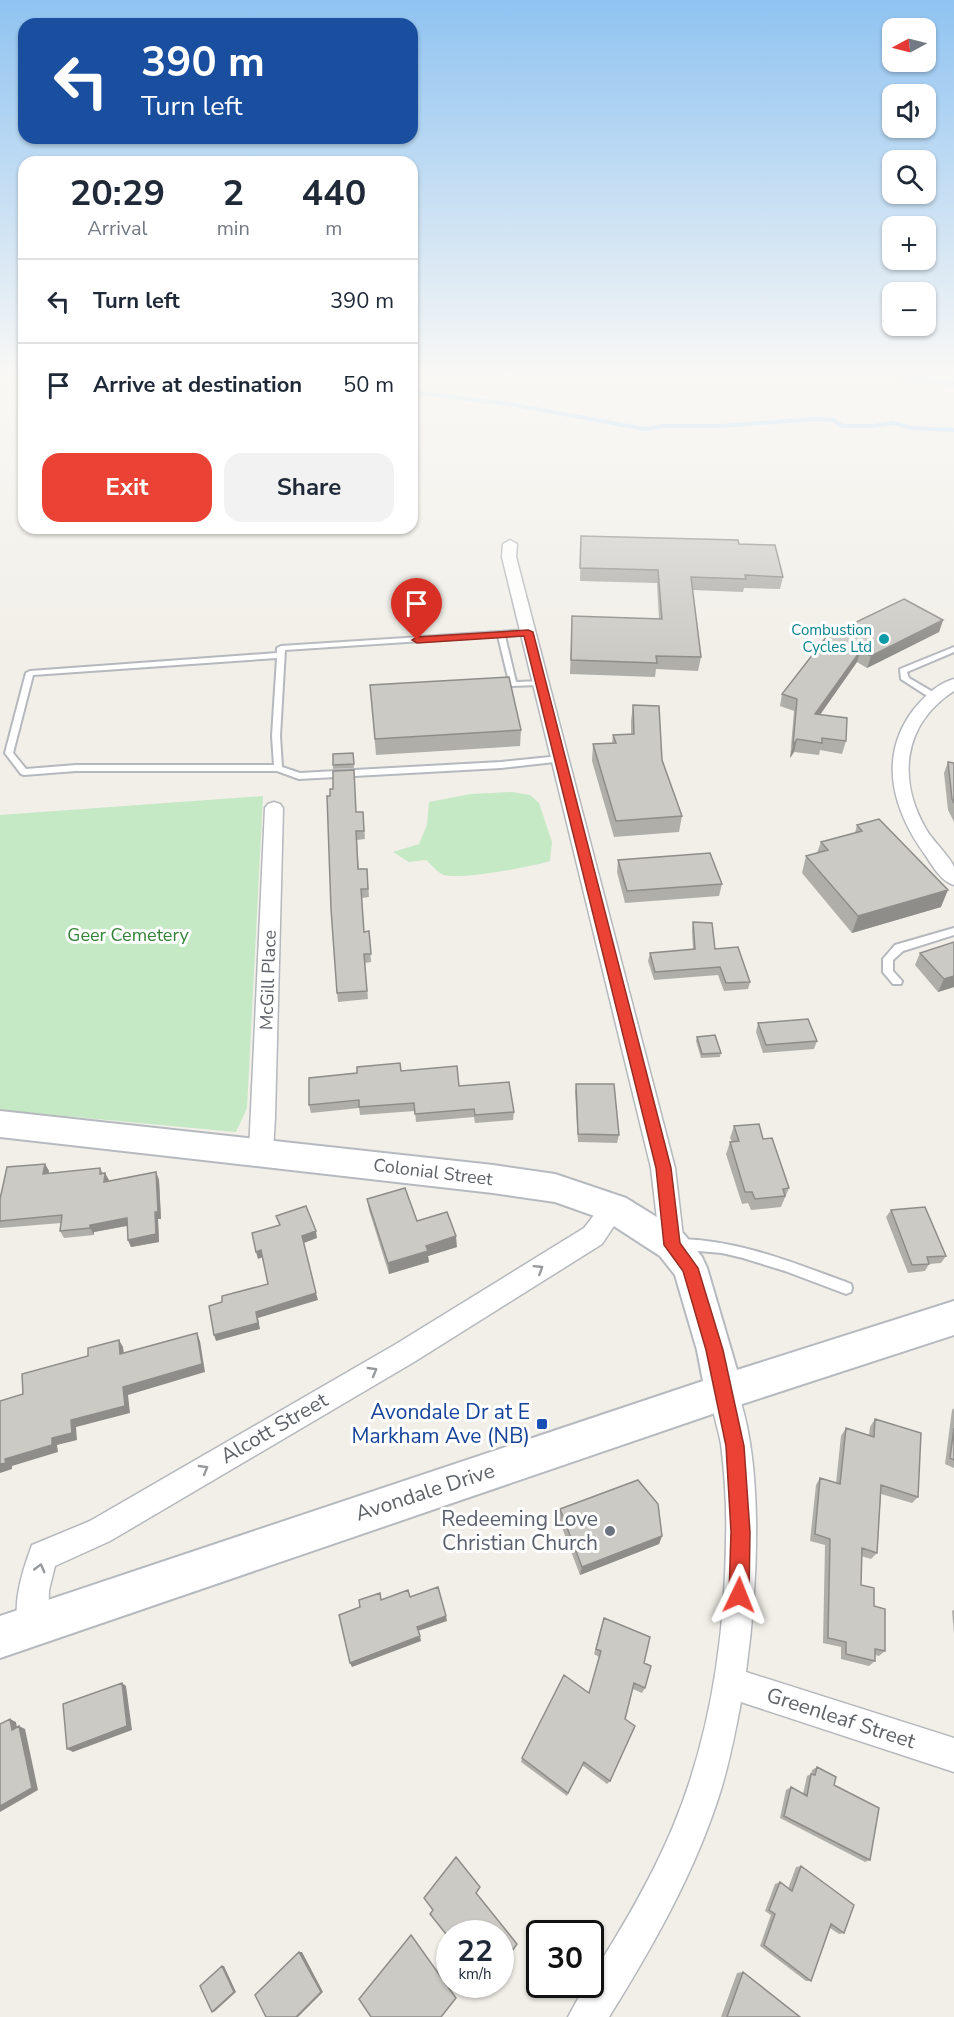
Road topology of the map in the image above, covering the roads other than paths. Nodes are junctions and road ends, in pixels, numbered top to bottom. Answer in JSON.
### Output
{"nodes":[{"id":1,"x":510,"y":544,"type":"dead end"},
{"id":2,"x":528,"y":632,"type":"junction"},
{"id":3,"x":501,"y":634,"type":"junction"},
{"id":4,"x":954,"y":649,"type":"edge"},
{"id":5,"x":281,"y":655,"type":"junction"},
{"id":6,"x":540,"y":683,"type":"junction"},
{"id":7,"x":954,"y":684,"type":"edge"},
{"id":8,"x":935,"y":696,"type":"junction"},
{"id":9,"x":560,"y":759,"type":"junction"},
{"id":10,"x":278,"y":768,"type":"junction"},
{"id":11,"x":274,"y":808,"type":"dead end"},
{"id":12,"x":954,"y":879,"type":"edge"},
{"id":13,"x":954,"y":931,"type":"edge"},
{"id":14,"x":897,"y":981,"type":"dead end"},
{"id":15,"x":0,"y":1124,"type":"edge"},
{"id":16,"x":261,"y":1152,"type":"junction"},
{"id":17,"x":614,"y":1208,"type":"junction"},
{"id":18,"x":672,"y":1245,"type":"junction"},
{"id":19,"x":846,"y":1288,"type":"dead end"},
{"id":20,"x":954,"y":1318,"type":"edge"},
{"id":21,"x":724,"y":1392,"type":"junction"},
{"id":22,"x":16,"y":1631,"type":"edge"},
{"id":23,"x":728,"y":1682,"type":"junction"},
{"id":24,"x":954,"y":1755,"type":"edge"},
{"id":25,"x":587,"y":2017,"type":"edge"}],
"edges":[{"from":1,"to":2,"type":"street"},
{"from":2,"to":3,"type":"lane"},
{"from":2,"to":6,"type":"street"},
{"from":3,"to":5,"type":"lane"},
{"from":3,"to":6,"type":"lane"},
{"from":4,"to":8,"type":"lane"},
{"from":5,"to":10,"type":"lane"},
{"from":5,"to":10,"type":"lane"},
{"from":6,"to":9,"type":"street"},
{"from":7,"to":8,"type":"street"},
{"from":8,"to":12,"type":"street"},
{"from":9,"to":10,"type":"lane"},
{"from":9,"to":18,"type":"street"},
{"from":11,"to":16,"type":"street","name":"McGill Place"},
{"from":13,"to":14,"type":"lane"},
{"from":15,"to":16,"type":"street","name":"Colonial Street"},
{"from":16,"to":17,"type":"street","name":"Colonial Street"},
{"from":17,"to":18,"type":"street","name":"Colonial Street"},
{"from":22,"to":17,"type":"street","name":"Alcott Street","one_way":true},
{"from":18,"to":19,"type":"lane"},
{"from":18,"to":21,"type":"street","name":"Colonial Street"},
{"from":20,"to":21,"type":"street","name":"Avondale Drive"},
{"from":21,"to":22,"type":"street","name":"Avondale Drive"},
{"from":21,"to":23,"type":"street"},
{"from":23,"to":24,"type":"street","name":"Greenleaf Street"},
{"from":23,"to":25,"type":"street"}]}
